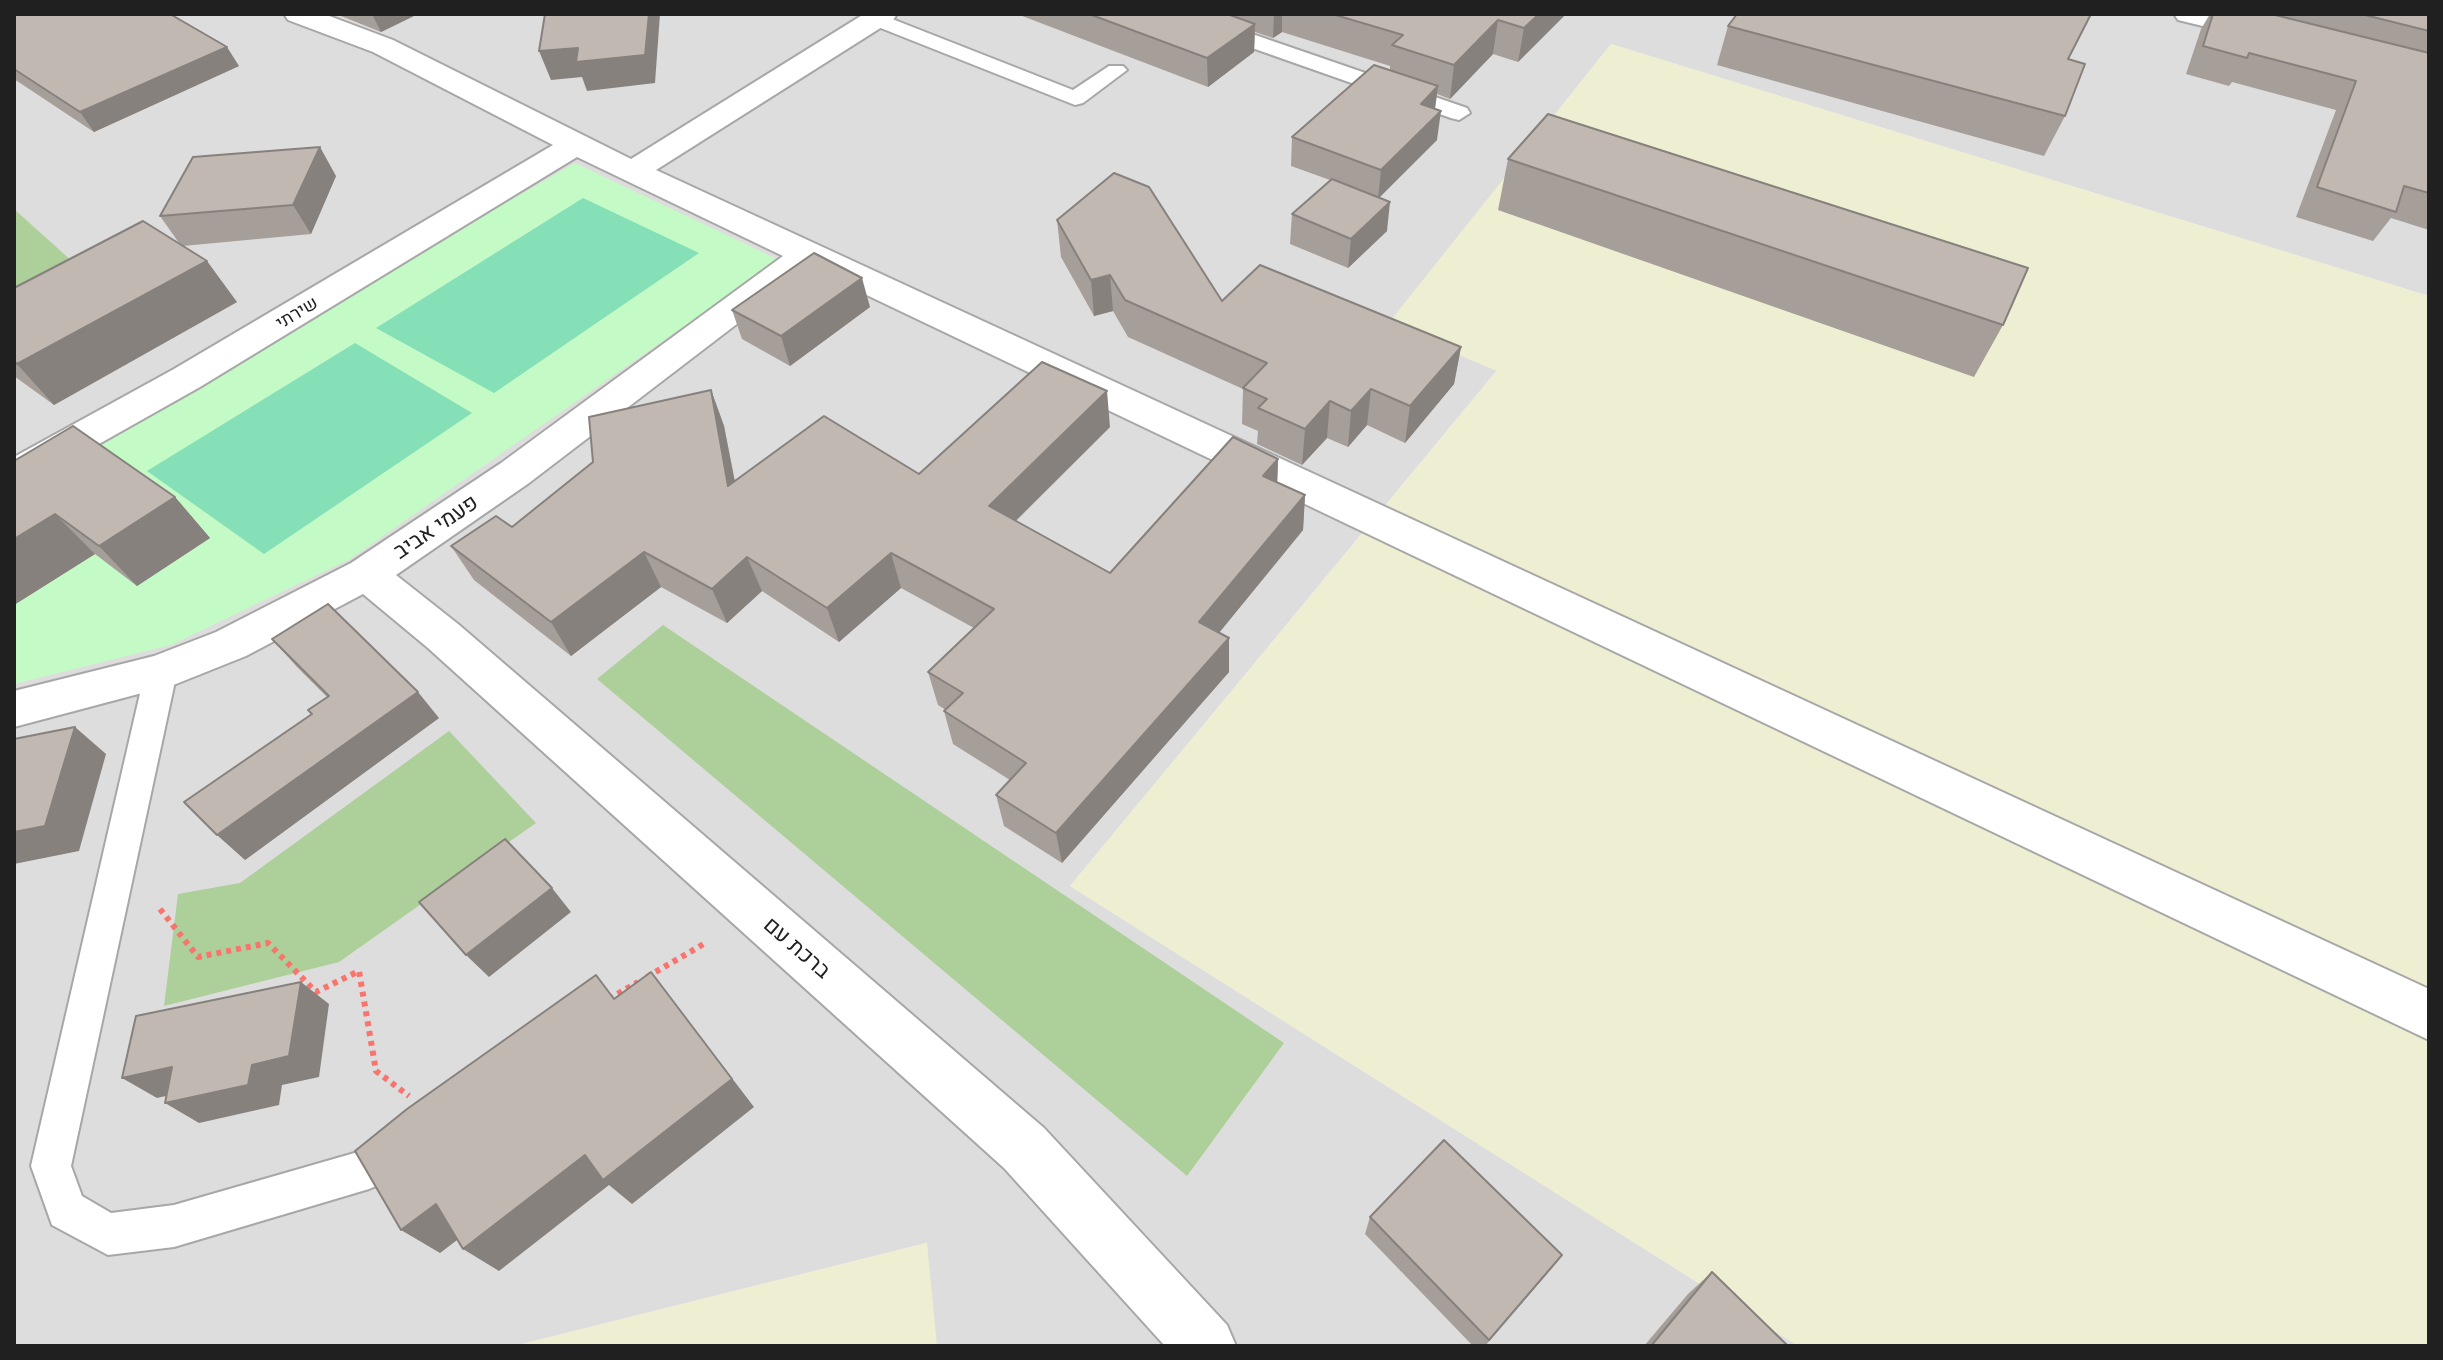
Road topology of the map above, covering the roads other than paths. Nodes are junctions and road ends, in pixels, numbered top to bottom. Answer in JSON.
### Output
{"nodes":[{"id":1,"x":298,"y":14,"type":"edge"},
{"id":2,"x":1174,"y":14,"type":"edge"},
{"id":3,"x":2188,"y":14,"type":"edge"},
{"id":4,"x":879,"y":17,"type":"edge"},
{"id":5,"x":2294,"y":41,"type":"edge"},
{"id":6,"x":1116,"y":70,"type":"dead end"},
{"id":7,"x":1459,"y":113,"type":"dead end"},
{"id":8,"x":576,"y":145,"type":"junction"},
{"id":9,"x":633,"y":171,"type":"junction"},
{"id":10,"x":810,"y":252,"type":"junction"},
{"id":11,"x":14,"y":474,"type":"edge"},
{"id":12,"x":366,"y":574,"type":"junction"},
{"id":13,"x":161,"y":672,"type":"junction"},
{"id":14,"x":14,"y":709,"type":"edge"},
{"id":15,"x":2429,"y":1015,"type":"edge"},
{"id":16,"x":435,"y":1115,"type":"edge"},
{"id":17,"x":1206,"y":1346,"type":"edge"}],
"edges":[{"from":1,"to":8,"type":"street"},
{"from":2,"to":7,"type":"lane"},
{"from":3,"to":5,"type":"street"},
{"from":4,"to":6,"type":"lane"},
{"from":4,"to":9,"type":"street"},
{"from":8,"to":9,"type":"street"},
{"from":8,"to":11,"type":"street","name":"שירתי"},
{"from":9,"to":10,"type":"street"},
{"from":10,"to":12,"type":"street","name":"פעמי אביב"},
{"from":10,"to":15,"type":"street"},
{"from":12,"to":13,"type":"street","name":"פעמי אביב"},
{"from":12,"to":17,"type":"street","name":"ברכת עם"},
{"from":13,"to":14,"type":"street","name":"פעמי אביב"},
{"from":13,"to":16,"type":"lane"}]}
